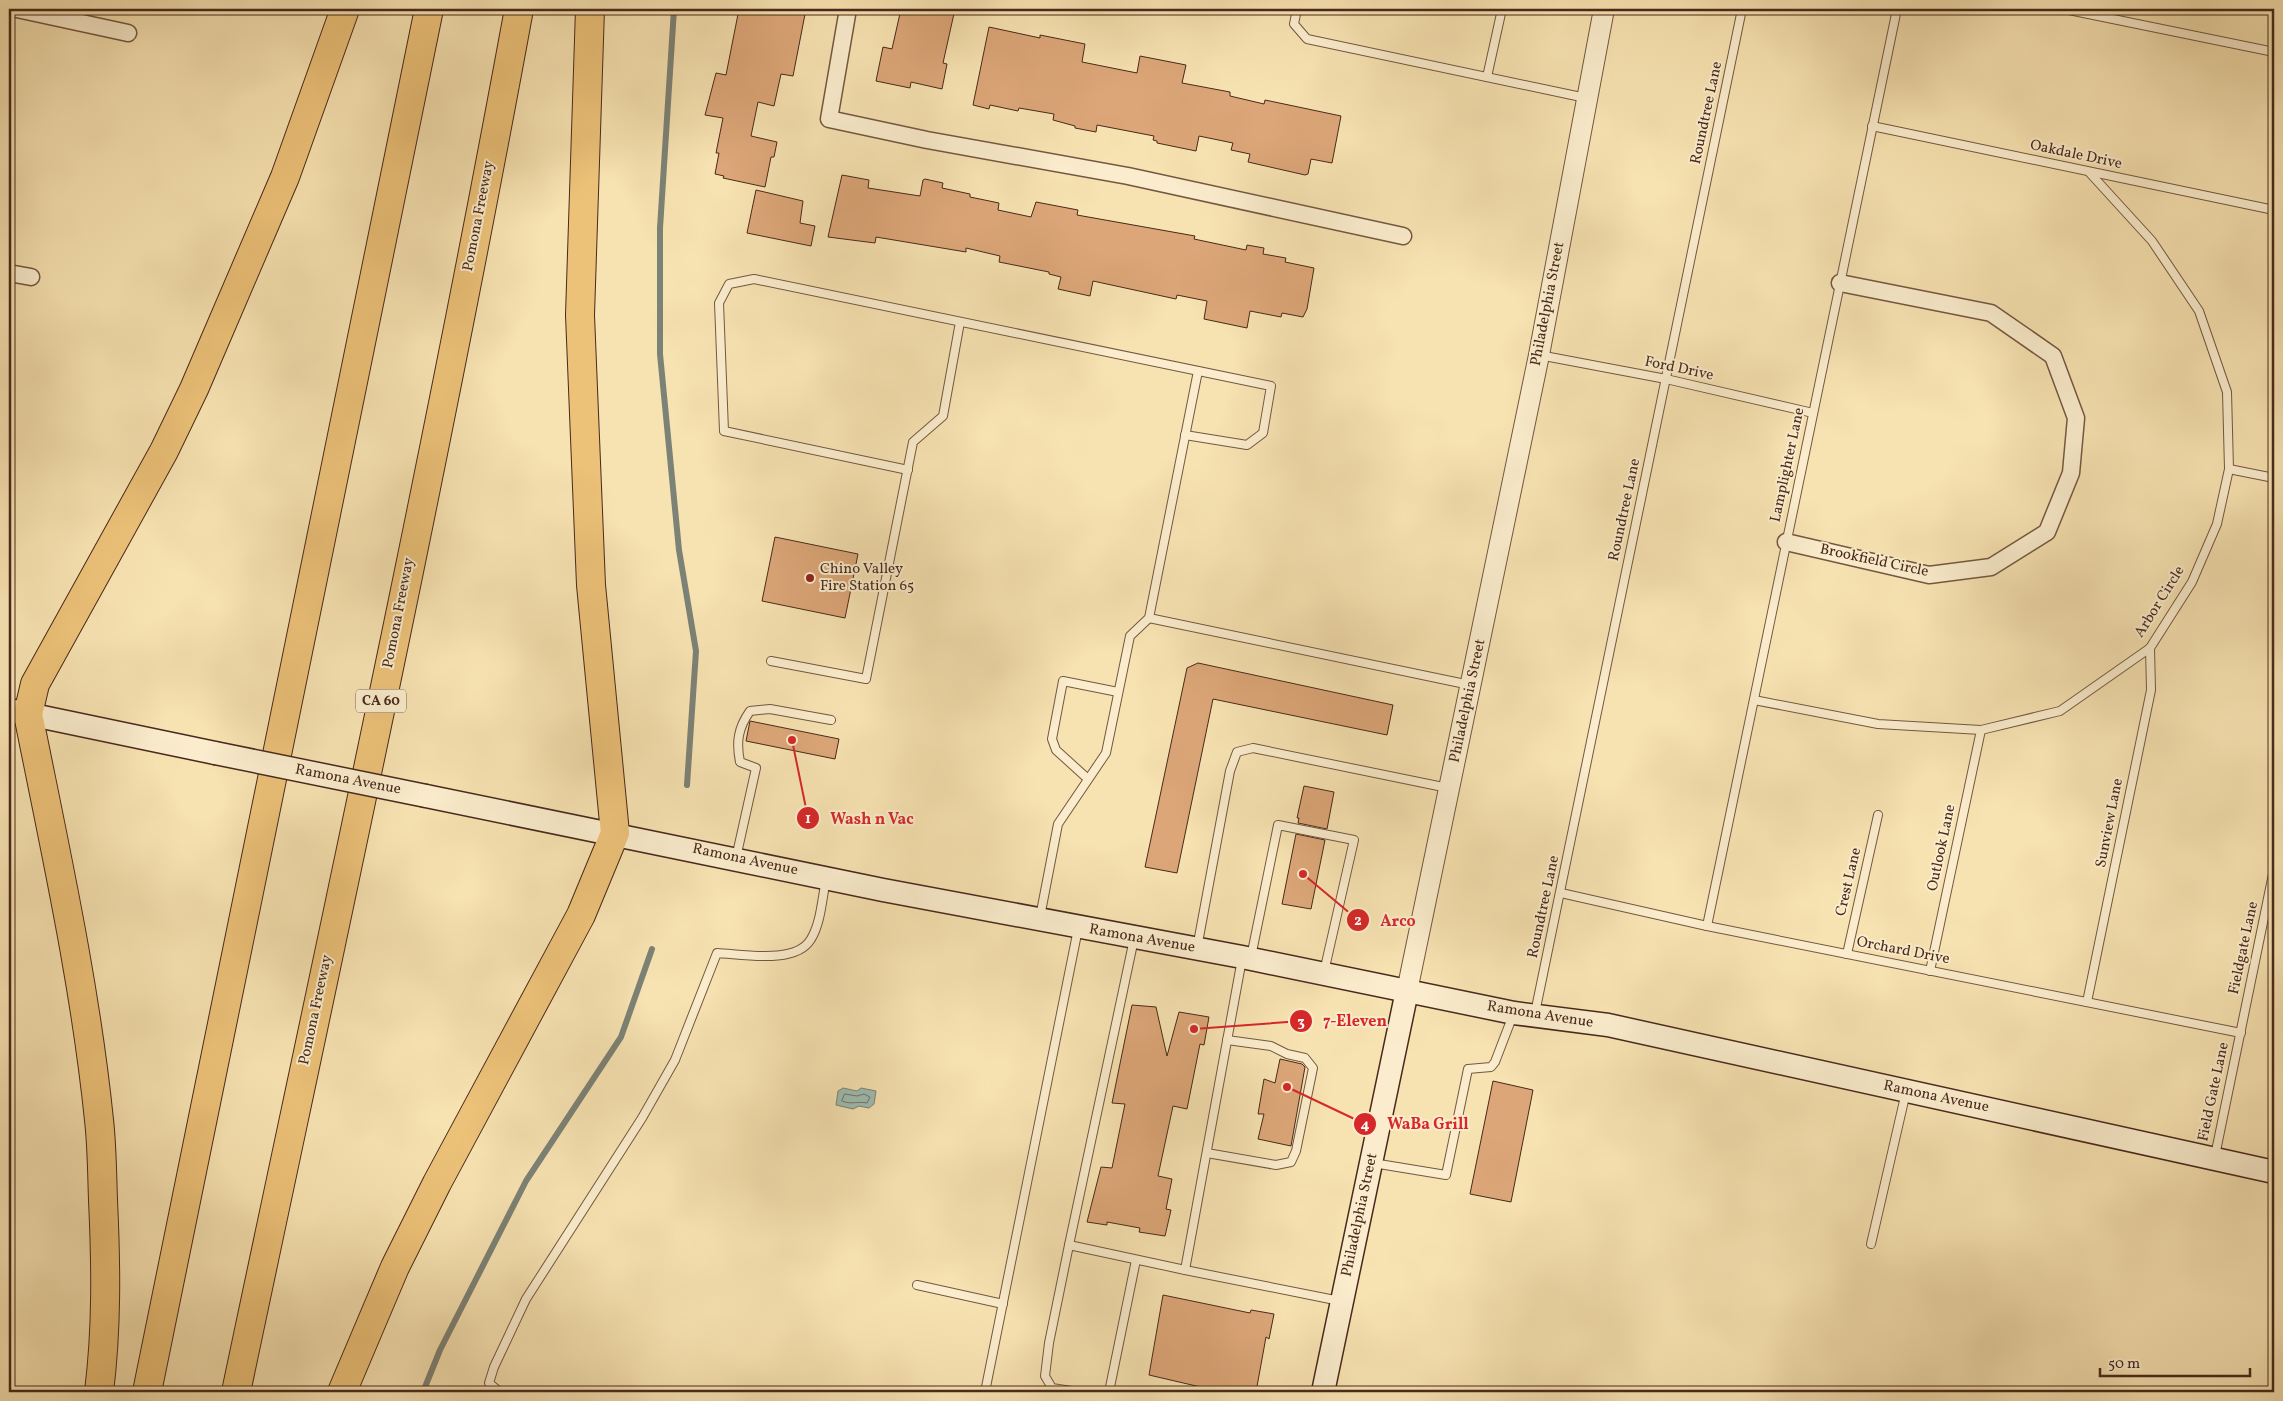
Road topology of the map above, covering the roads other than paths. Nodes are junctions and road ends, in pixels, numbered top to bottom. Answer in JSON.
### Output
{"nodes":[{"id":1,"x":16,"y":9,"type":"edge"},
{"id":2,"x":345,"y":9,"type":"edge"},
{"id":3,"x":430,"y":9,"type":"edge"},
{"id":4,"x":519,"y":9,"type":"edge"},
{"id":5,"x":590,"y":9,"type":"edge"},
{"id":6,"x":848,"y":9,"type":"edge"},
{"id":7,"x":1297,"y":9,"type":"edge"},
{"id":8,"x":1502,"y":9,"type":"edge"},
{"id":9,"x":1604,"y":9,"type":"edge"},
{"id":10,"x":1742,"y":9,"type":"edge"},
{"id":11,"x":1897,"y":9,"type":"edge"},
{"id":12,"x":2064,"y":9,"type":"edge"},
{"id":13,"x":128,"y":33,"type":"dead end"},
{"id":14,"x":2274,"y":52,"type":"edge"},
{"id":15,"x":1487,"y":77,"type":"junction"},
{"id":16,"x":1586,"y":98,"type":"junction"},
{"id":17,"x":1872,"y":126,"type":"junction"},
{"id":18,"x":2089,"y":172,"type":"junction"},
{"id":19,"x":2274,"y":210,"type":"edge"},
{"id":20,"x":1403,"y":236,"type":"dead end"},
{"id":21,"x":9,"y":273,"type":"edge"},
{"id":22,"x":31,"y":277,"type":"dead end"},
{"id":23,"x":1840,"y":283,"type":"junction"},
{"id":24,"x":960,"y":322,"type":"junction"},
{"id":25,"x":1539,"y":355,"type":"junction"},
{"id":26,"x":1198,"y":371,"type":"junction"},
{"id":27,"x":1666,"y":379,"type":"junction"},
{"id":28,"x":1813,"y":413,"type":"junction"},
{"id":29,"x":1185,"y":435,"type":"junction"},
{"id":30,"x":2229,"y":469,"type":"junction"},
{"id":31,"x":908,"y":470,"type":"junction"},
{"id":32,"x":2274,"y":478,"type":"edge"},
{"id":33,"x":1786,"y":542,"type":"junction"},
{"id":34,"x":1149,"y":618,"type":"junction"},
{"id":35,"x":2150,"y":648,"type":"junction"},
{"id":36,"x":771,"y":662,"type":"dead end"},
{"id":37,"x":1471,"y":685,"type":"junction"},
{"id":38,"x":1118,"y":692,"type":"junction"},
{"id":39,"x":1754,"y":700,"type":"junction"},
{"id":40,"x":18,"y":712,"type":"edge"},
{"id":41,"x":831,"y":720,"type":"dead end"},
{"id":42,"x":1981,"y":730,"type":"junction"},
{"id":43,"x":1088,"y":779,"type":"junction"},
{"id":44,"x":1450,"y":788,"type":"junction"},
{"id":45,"x":1878,"y":815,"type":"dead end"},
{"id":46,"x":615,"y":833,"type":"junction"},
{"id":47,"x":736,"y":858,"type":"junction"},
{"id":48,"x":2274,"y":869,"type":"edge"},
{"id":49,"x":827,"y":878,"type":"junction"},
{"id":50,"x":1561,"y":893,"type":"junction"},
{"id":51,"x":1040,"y":919,"type":"junction"},
{"id":52,"x":1707,"y":926,"type":"junction"},
{"id":53,"x":1078,"y":927,"type":"junction"},
{"id":54,"x":1135,"y":937,"type":"junction"},
{"id":55,"x":1197,"y":949,"type":"junction"},
{"id":56,"x":1847,"y":954,"type":"junction"},
{"id":57,"x":1246,"y":958,"type":"junction"},
{"id":58,"x":1930,"y":971,"type":"junction"},
{"id":59,"x":1324,"y":974,"type":"junction"},
{"id":60,"x":1407,"y":990,"type":"junction"},
{"id":61,"x":2087,"y":1002,"type":"junction"},
{"id":62,"x":1524,"y":1014,"type":"junction"},
{"id":63,"x":2241,"y":1033,"type":"junction"},
{"id":64,"x":1228,"y":1040,"type":"junction"},
{"id":65,"x":1907,"y":1090,"type":"junction"},
{"id":66,"x":1207,"y":1153,"type":"junction"},
{"id":67,"x":2215,"y":1157,"type":"junction"},
{"id":68,"x":1371,"y":1163,"type":"junction"},
{"id":69,"x":2274,"y":1172,"type":"edge"},
{"id":70,"x":1871,"y":1244,"type":"dead end"},
{"id":71,"x":1070,"y":1245,"type":"junction"},
{"id":72,"x":1136,"y":1260,"type":"junction"},
{"id":73,"x":1185,"y":1270,"type":"junction"},
{"id":74,"x":917,"y":1285,"type":"dead end"},
{"id":75,"x":1342,"y":1301,"type":"junction"},
{"id":76,"x":1003,"y":1304,"type":"junction"},
{"id":77,"x":99,"y":1392,"type":"edge"},
{"id":78,"x":147,"y":1392,"type":"edge"},
{"id":79,"x":236,"y":1392,"type":"edge"},
{"id":80,"x":342,"y":1392,"type":"edge"},
{"id":81,"x":500,"y":1392,"type":"edge"},
{"id":82,"x":985,"y":1392,"type":"edge"},
{"id":83,"x":1078,"y":1392,"type":"edge"},
{"id":84,"x":1109,"y":1392,"type":"edge"},
{"id":85,"x":1323,"y":1392,"type":"edge"}],
"edges":[{"from":1,"to":13,"type":"street"},
{"from":2,"to":40,"type":"highway"},
{"from":3,"to":78,"type":"highway"},
{"from":4,"to":79,"type":"highway","name":"Pomona Freeway","number":"CA 60"},
{"from":5,"to":46,"type":"highway"},
{"from":6,"to":20,"type":"street"},
{"from":7,"to":15,"type":"lane"},
{"from":8,"to":15,"type":"lane"},
{"from":9,"to":16,"type":"street","name":"Philadelphia Street"},
{"from":10,"to":27,"type":"lane","name":"Roundtree Lane"},
{"from":11,"to":17,"type":"lane","name":"Lamplighter Lane"},
{"from":12,"to":14,"type":"lane"},
{"from":15,"to":16,"type":"lane"},
{"from":16,"to":25,"type":"street","name":"Philadelphia Street"},
{"from":17,"to":18,"type":"lane","name":"Oakdale Drive"},
{"from":17,"to":23,"type":"lane","name":"Lamplighter Lane"},
{"from":18,"to":19,"type":"lane","name":"Oakdale Drive"},
{"from":18,"to":30,"type":"lane","name":"Arbor Circle"},
{"from":21,"to":22,"type":"street"},
{"from":23,"to":28,"type":"lane","name":"Lamplighter Lane"},
{"from":23,"to":33,"type":"street","name":"Brookfield Circle"},
{"from":24,"to":26,"type":"lane"},
{"from":24,"to":31,"type":"lane"},
{"from":24,"to":31,"type":"lane"},
{"from":25,"to":27,"type":"lane","name":"Ford Drive"},
{"from":25,"to":37,"type":"street","name":"Philadelphia Street"},
{"from":26,"to":29,"type":"lane"},
{"from":26,"to":29,"type":"lane"},
{"from":27,"to":28,"type":"lane","name":"Ford Drive"},
{"from":27,"to":50,"type":"lane","name":"Roundtree Lane"},
{"from":28,"to":33,"type":"lane","name":"Lamplighter Lane"},
{"from":29,"to":34,"type":"lane"},
{"from":30,"to":32,"type":"lane"},
{"from":30,"to":35,"type":"lane","name":"Arbor Circle"},
{"from":31,"to":36,"type":"lane"},
{"from":33,"to":39,"type":"lane","name":"Lamplighter Lane"},
{"from":34,"to":37,"type":"lane"},
{"from":34,"to":38,"type":"lane"},
{"from":35,"to":42,"type":"lane","name":"Arbor Circle"},
{"from":35,"to":61,"type":"lane","name":"Sunview Lane"},
{"from":37,"to":44,"type":"street","name":"Philadelphia Street"},
{"from":38,"to":43,"type":"lane"},
{"from":38,"to":43,"type":"lane"},
{"from":39,"to":42,"type":"lane","name":"Arbor Circle"},
{"from":39,"to":52,"type":"lane","name":"Lamplighter Lane"},
{"from":40,"to":46,"type":"main road","name":"Ramona Avenue","bridge":true},
{"from":40,"to":77,"type":"highway"},
{"from":41,"to":47,"type":"lane"},
{"from":42,"to":58,"type":"lane","name":"Outlook Lane"},
{"from":43,"to":51,"type":"lane"},
{"from":44,"to":55,"type":"lane"},
{"from":44,"to":60,"type":"street","name":"Philadelphia Street"},
{"from":45,"to":56,"type":"lane","name":"Crest Lane"},
{"from":46,"to":47,"type":"main road","name":"Ramona Avenue"},
{"from":46,"to":80,"type":"highway"},
{"from":47,"to":49,"type":"main road","name":"Ramona Avenue"},
{"from":48,"to":63,"type":"lane","name":"Fieldgate Lane"},
{"from":49,"to":51,"type":"main road","name":"Ramona Avenue"},
{"from":49,"to":81,"type":"lane"},
{"from":50,"to":52,"type":"lane","name":"Orchard Drive"},
{"from":50,"to":62,"type":"lane","name":"Roundtree Lane"},
{"from":51,"to":53,"type":"main road","name":"Ramona Avenue"},
{"from":52,"to":56,"type":"lane","name":"Orchard Drive"},
{"from":53,"to":54,"type":"main road","name":"Ramona Avenue"},
{"from":53,"to":76,"type":"lane"},
{"from":54,"to":55,"type":"main road","name":"Ramona Avenue"},
{"from":54,"to":71,"type":"lane"},
{"from":55,"to":57,"type":"main road","name":"Ramona Avenue"},
{"from":56,"to":58,"type":"lane","name":"Orchard Drive"},
{"from":57,"to":59,"type":"main road","name":"Ramona Avenue"},
{"from":57,"to":59,"type":"lane"},
{"from":57,"to":64,"type":"lane"},
{"from":58,"to":61,"type":"lane","name":"Orchard Drive"},
{"from":59,"to":60,"type":"main road","name":"Ramona Avenue"},
{"from":60,"to":62,"type":"main road","name":"Ramona Avenue"},
{"from":60,"to":68,"type":"main road","name":"Philadelphia Street"},
{"from":61,"to":63,"type":"lane","name":"Orchard Drive"},
{"from":62,"to":65,"type":"main road","name":"Ramona Avenue"},
{"from":62,"to":68,"type":"lane","name":"Roundtree Lane"},
{"from":63,"to":67,"type":"lane","name":"Field Gate Lane"},
{"from":64,"to":66,"type":"lane"},
{"from":64,"to":66,"type":"lane"},
{"from":65,"to":67,"type":"main road","name":"Ramona Avenue"},
{"from":65,"to":70,"type":"lane"},
{"from":66,"to":73,"type":"lane"},
{"from":67,"to":69,"type":"main road","name":"Ramona Avenue"},
{"from":68,"to":75,"type":"main road","name":"Philadelphia Street"},
{"from":71,"to":72,"type":"lane"},
{"from":71,"to":83,"type":"lane"},
{"from":72,"to":73,"type":"lane"},
{"from":72,"to":84,"type":"lane"},
{"from":73,"to":75,"type":"lane"},
{"from":74,"to":76,"type":"lane"},
{"from":75,"to":85,"type":"main road","name":"Philadelphia Street"},
{"from":76,"to":82,"type":"lane"}]}
